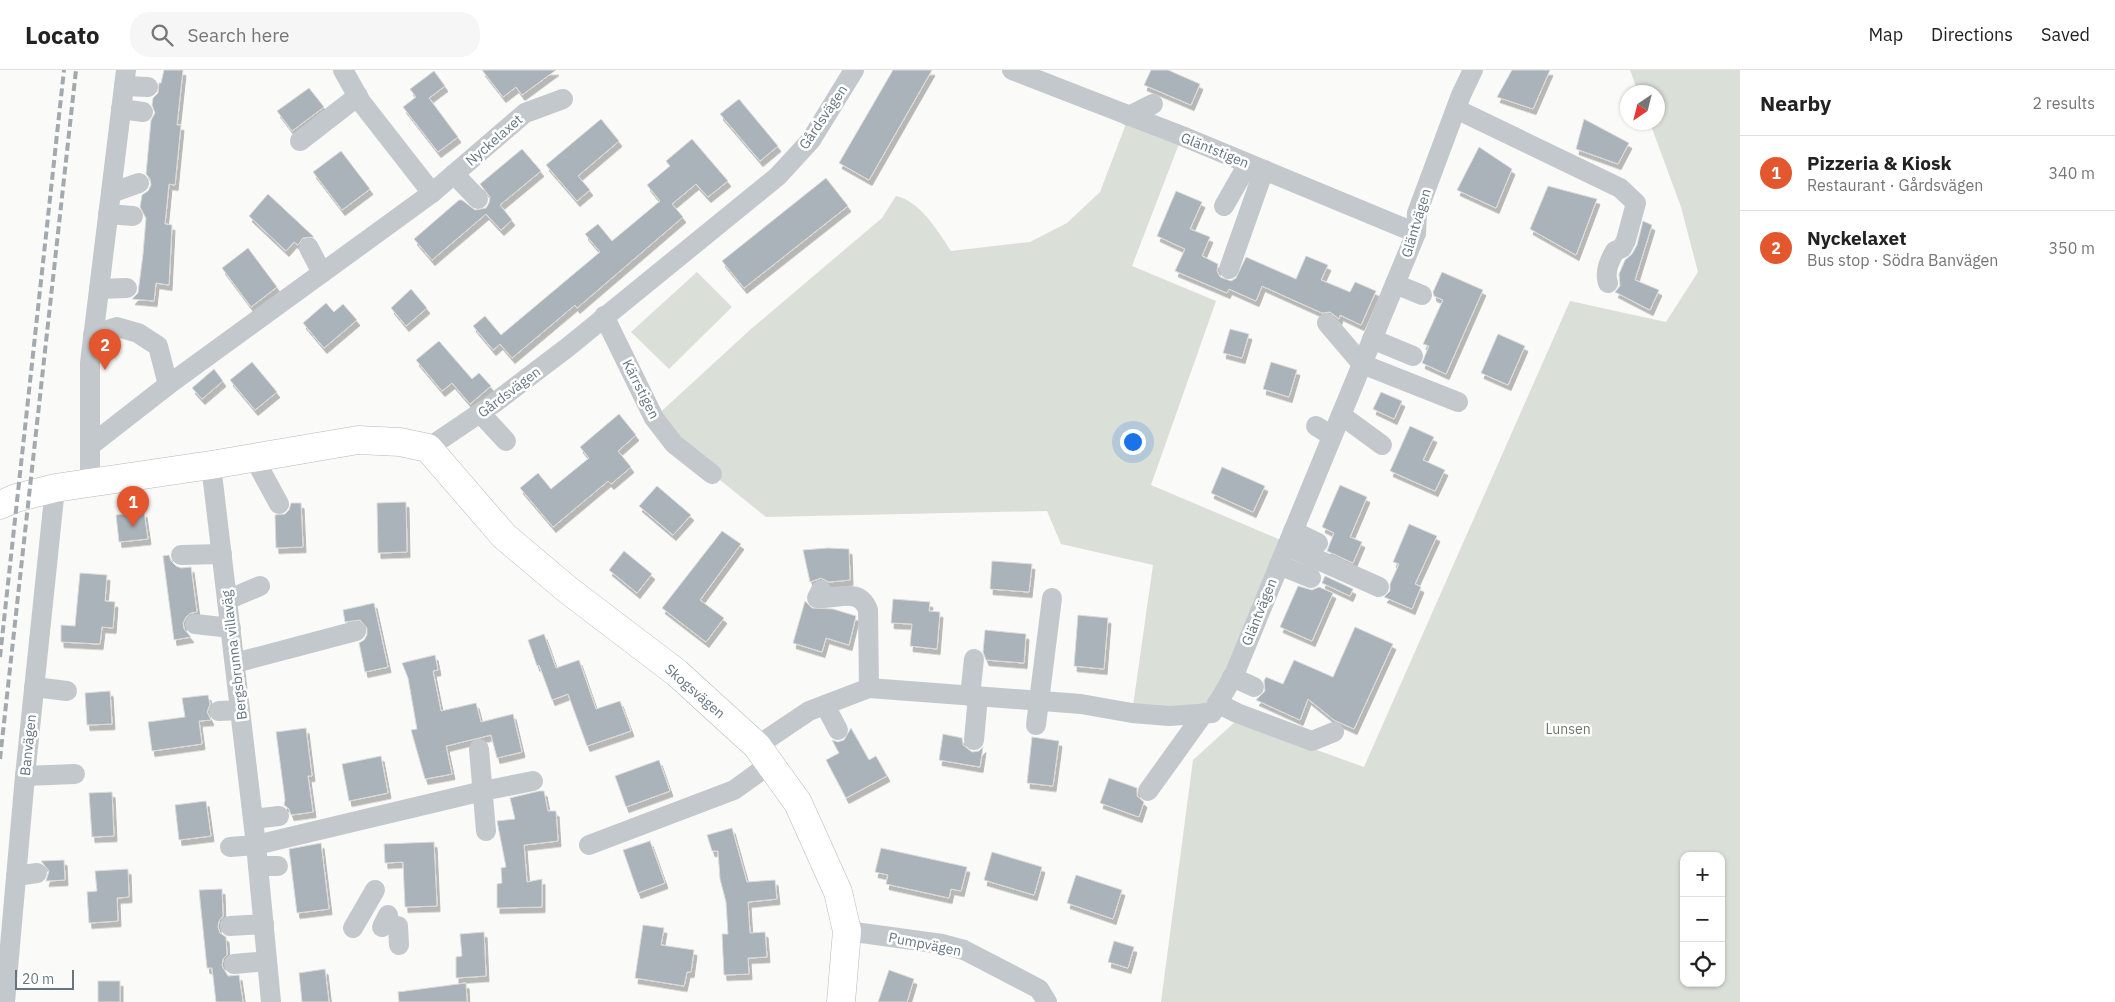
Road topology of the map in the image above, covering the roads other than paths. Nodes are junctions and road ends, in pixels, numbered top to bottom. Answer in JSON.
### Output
{"nodes":[{"id":1,"x":343,"y":70,"type":"edge"},
{"id":2,"x":854,"y":70,"type":"edge"},
{"id":3,"x":1012,"y":70,"type":"edge"},
{"id":4,"x":1473,"y":70,"type":"edge"},
{"id":5,"x":125,"y":78,"type":"edge"},
{"id":6,"x":148,"y":87,"type":"dead end"},
{"id":7,"x":358,"y":96,"type":"junction"},
{"id":8,"x":563,"y":99,"type":"dead end"},
{"id":9,"x":1153,"y":104,"type":"dead end"},
{"id":10,"x":121,"y":109,"type":"junction"},
{"id":11,"x":1456,"y":109,"type":"junction"},
{"id":12,"x":143,"y":112,"type":"dead end"},
{"id":13,"x":1129,"y":116,"type":"junction"},
{"id":14,"x":300,"y":141,"type":"dead end"},
{"id":15,"x":1256,"y":167,"type":"junction"},
{"id":16,"x":454,"y":174,"type":"junction"},
{"id":17,"x":139,"y":183,"type":"dead end"},
{"id":18,"x":111,"y":193,"type":"junction"},
{"id":19,"x":432,"y":193,"type":"junction"},
{"id":20,"x":478,"y":199,"type":"dead end"},
{"id":21,"x":1224,"y":206,"type":"dead end"},
{"id":22,"x":108,"y":214,"type":"junction"},
{"id":23,"x":133,"y":216,"type":"dead end"},
{"id":24,"x":1416,"y":233,"type":"junction"},
{"id":25,"x":309,"y":248,"type":"dead end"},
{"id":26,"x":1229,"y":269,"type":"dead end"},
{"id":27,"x":322,"y":273,"type":"junction"},
{"id":28,"x":1608,"y":283,"type":"dead end"},
{"id":29,"x":1395,"y":284,"type":"junction"},
{"id":30,"x":127,"y":288,"type":"dead end"},
{"id":31,"x":99,"y":289,"type":"junction"},
{"id":32,"x":1422,"y":295,"type":"dead end"},
{"id":33,"x":604,"y":316,"type":"junction"},
{"id":34,"x":1327,"y":323,"type":"dead end"},
{"id":35,"x":93,"y":335,"type":"junction"},
{"id":36,"x":1372,"y":339,"type":"junction"},
{"id":37,"x":1413,"y":356,"type":"dead end"},
{"id":38,"x":1362,"y":364,"type":"junction"},
{"id":39,"x":168,"y":386,"type":"junction"},
{"id":40,"x":1458,"y":402,"type":"dead end"},
{"id":41,"x":480,"y":413,"type":"junction"},
{"id":42,"x":1341,"y":416,"type":"junction"},
{"id":43,"x":506,"y":441,"type":"dead end"},
{"id":44,"x":91,"y":445,"type":"junction"},
{"id":45,"x":1382,"y":445,"type":"dead end"},
{"id":46,"x":428,"y":448,"type":"junction"},
{"id":47,"x":254,"y":458,"type":"junction"},
{"id":48,"x":211,"y":465,"type":"junction"},
{"id":49,"x":712,"y":474,"type":"dead end"},
{"id":50,"x":90,"y":482,"type":"junction"},
{"id":51,"x":55,"y":488,"type":"junction"},
{"id":52,"x":279,"y":504,"type":"dead end"},
{"id":53,"x":0,"y":505,"type":"edge"},
{"id":54,"x":1290,"y":539,"type":"junction"},
{"id":55,"x":1318,"y":543,"type":"dead end"},
{"id":56,"x":222,"y":554,"type":"junction"},
{"id":57,"x":181,"y":555,"type":"dead end"},
{"id":58,"x":1279,"y":565,"type":"junction"},
{"id":59,"x":1311,"y":578,"type":"dead end"},
{"id":60,"x":260,"y":586,"type":"dead end"},
{"id":61,"x":1379,"y":587,"type":"dead end"},
{"id":62,"x":821,"y":590,"type":"dead end"},
{"id":63,"x":1052,"y":598,"type":"dead end"},
{"id":64,"x":227,"y":600,"type":"junction"},
{"id":65,"x":195,"y":624,"type":"dead end"},
{"id":66,"x":231,"y":628,"type":"junction"},
{"id":67,"x":356,"y":632,"type":"dead end"},
{"id":68,"x":974,"y":659,"type":"dead end"},
{"id":69,"x":235,"y":663,"type":"junction"},
{"id":70,"x":1232,"y":677,"type":"junction"},
{"id":71,"x":34,"y":687,"type":"junction"},
{"id":72,"x":1254,"y":687,"type":"dead end"},
{"id":73,"x":869,"y":688,"type":"junction"},
{"id":74,"x":67,"y":691,"type":"dead end"},
{"id":75,"x":974,"y":696,"type":"junction"},
{"id":76,"x":1038,"y":701,"type":"junction"},
{"id":77,"x":825,"y":705,"type":"junction"},
{"id":78,"x":1211,"y":708,"type":"junction"},
{"id":79,"x":240,"y":710,"type":"junction"},
{"id":80,"x":219,"y":711,"type":"dead end"},
{"id":81,"x":1036,"y":725,"type":"dead end"},
{"id":82,"x":838,"y":730,"type":"dead end"},
{"id":83,"x":1334,"y":732,"type":"dead end"},
{"id":84,"x":974,"y":740,"type":"dead end"},
{"id":85,"x":479,"y":749,"type":"dead end"},
{"id":86,"x":763,"y":755,"type":"junction"},
{"id":87,"x":75,"y":774,"type":"dead end"},
{"id":88,"x":25,"y":776,"type":"junction"},
{"id":89,"x":532,"y":781,"type":"dead end"},
{"id":90,"x":482,"y":791,"type":"junction"},
{"id":91,"x":1148,"y":791,"type":"dead end"},
{"id":92,"x":279,"y":816,"type":"dead end"},
{"id":93,"x":253,"y":819,"type":"junction"},
{"id":94,"x":486,"y":831,"type":"dead end"},
{"id":95,"x":256,"y":845,"type":"junction"},
{"id":96,"x":589,"y":845,"type":"dead end"},
{"id":97,"x":230,"y":847,"type":"dead end"},
{"id":98,"x":37,"y":873,"type":"dead end"},
{"id":99,"x":16,"y":876,"type":"junction"},
{"id":100,"x":375,"y":890,"type":"dead end"},
{"id":101,"x":264,"y":924,"type":"junction"},
{"id":102,"x":230,"y":926,"type":"dead end"},
{"id":103,"x":353,"y":928,"type":"dead end"},
{"id":104,"x":847,"y":931,"type":"junction"},
{"id":105,"x":267,"y":961,"type":"junction"},
{"id":106,"x":234,"y":964,"type":"dead end"},
{"id":107,"x":5,"y":1002,"type":"edge"},
{"id":108,"x":272,"y":1002,"type":"edge"},
{"id":109,"x":841,"y":1002,"type":"edge"},
{"id":110,"x":1047,"y":1002,"type":"edge"}],
"edges":[{"from":1,"to":7,"type":"street"},
{"from":2,"to":33,"type":"street","name":"Gårdsvägen"},
{"from":3,"to":13,"type":"street","name":"Gläntstigen"},
{"from":4,"to":11,"type":"street","name":"Gläntvägen"},
{"from":5,"to":6,"type":"street"},
{"from":5,"to":10,"type":"street"},
{"from":7,"to":14,"type":"street"},
{"from":7,"to":19,"type":"street"},
{"from":8,"to":16,"type":"street","name":"Nyckelaxet"},
{"from":9,"to":13,"type":"street"},
{"from":10,"to":12,"type":"street"},
{"from":10,"to":18,"type":"street"},
{"from":11,"to":24,"type":"street","name":"Gläntvägen"},
{"from":11,"to":28,"type":"street"},
{"from":13,"to":15,"type":"street","name":"Gläntstigen"},
{"from":15,"to":21,"type":"street"},
{"from":15,"to":24,"type":"street","name":"Gläntstigen"},
{"from":15,"to":26,"type":"street"},
{"from":16,"to":19,"type":"street","name":"Nyckelaxet"},
{"from":16,"to":20,"type":"street"},
{"from":17,"to":18,"type":"street"},
{"from":18,"to":22,"type":"street"},
{"from":19,"to":27,"type":"street","name":"Nyckelaxet"},
{"from":22,"to":23,"type":"street"},
{"from":22,"to":31,"type":"street"},
{"from":24,"to":29,"type":"street","name":"Gläntvägen"},
{"from":25,"to":27,"type":"street"},
{"from":27,"to":39,"type":"street","name":"Nyckelaxet"},
{"from":29,"to":32,"type":"street"},
{"from":29,"to":36,"type":"street","name":"Gläntvägen"},
{"from":30,"to":31,"type":"street"},
{"from":31,"to":35,"type":"street"},
{"from":33,"to":41,"type":"street","name":"Gårdsvägen"},
{"from":33,"to":49,"type":"street","name":"Kärrstigen"},
{"from":34,"to":38,"type":"street"},
{"from":35,"to":39,"type":"street"},
{"from":35,"to":44,"type":"street"},
{"from":36,"to":37,"type":"street"},
{"from":36,"to":38,"type":"street","name":"Gläntvägen"},
{"from":38,"to":40,"type":"street"},
{"from":38,"to":42,"type":"street","name":"Gläntvägen"},
{"from":39,"to":44,"type":"street","name":"Nyckelaxet"},
{"from":41,"to":43,"type":"street"},
{"from":41,"to":46,"type":"street","name":"Gårdsvägen"},
{"from":42,"to":45,"type":"street"},
{"from":42,"to":54,"type":"street","name":"Gläntvägen"},
{"from":44,"to":50,"type":"street"},
{"from":46,"to":47,"type":"street"},
{"from":46,"to":86,"type":"street","name":"Skogsvägen"},
{"from":47,"to":48,"type":"street"},
{"from":47,"to":52,"type":"street"},
{"from":48,"to":50,"type":"street"},
{"from":48,"to":56,"type":"street","name":"Bergsbrunna villaväg"},
{"from":50,"to":51,"type":"street"},
{"from":51,"to":53,"type":"street"},
{"from":51,"to":71,"type":"street","name":"Banvägen"},
{"from":54,"to":55,"type":"street"},
{"from":54,"to":58,"type":"street","name":"Gläntvägen"},
{"from":54,"to":61,"type":"street"},
{"from":56,"to":57,"type":"street"},
{"from":56,"to":64,"type":"street","name":"Bergsbrunna villaväg"},
{"from":58,"to":59,"type":"street"},
{"from":58,"to":70,"type":"street","name":"Gläntvägen"},
{"from":60,"to":64,"type":"street"},
{"from":62,"to":73,"type":"street"},
{"from":63,"to":76,"type":"street"},
{"from":64,"to":66,"type":"street","name":"Bergsbrunna villaväg"},
{"from":65,"to":66,"type":"street"},
{"from":66,"to":69,"type":"street","name":"Bergsbrunna villaväg"},
{"from":67,"to":69,"type":"street"},
{"from":68,"to":75,"type":"street"},
{"from":69,"to":79,"type":"street","name":"Bergsbrunna villaväg"},
{"from":70,"to":72,"type":"street"},
{"from":70,"to":78,"type":"street","name":"Gläntvägen"},
{"from":71,"to":74,"type":"street"},
{"from":71,"to":88,"type":"street","name":"Banvägen"},
{"from":73,"to":75,"type":"street"},
{"from":73,"to":77,"type":"street"},
{"from":75,"to":76,"type":"street"},
{"from":75,"to":84,"type":"street"},
{"from":76,"to":78,"type":"street"},
{"from":76,"to":81,"type":"street"},
{"from":77,"to":82,"type":"street"},
{"from":77,"to":86,"type":"street"},
{"from":78,"to":83,"type":"street"},
{"from":78,"to":91,"type":"street","name":"Gläntvägen"},
{"from":79,"to":80,"type":"street"},
{"from":79,"to":93,"type":"street","name":"Bergsbrunna villaväg"},
{"from":85,"to":90,"type":"street"},
{"from":86,"to":96,"type":"street"},
{"from":86,"to":104,"type":"street","name":"Skogsvägen"},
{"from":87,"to":88,"type":"street"},
{"from":88,"to":99,"type":"street","name":"Banvägen"},
{"from":89,"to":90,"type":"street"},
{"from":90,"to":94,"type":"street"},
{"from":90,"to":95,"type":"street"},
{"from":92,"to":93,"type":"street"},
{"from":93,"to":95,"type":"street","name":"Bergsbrunna villaväg"},
{"from":95,"to":97,"type":"street"},
{"from":95,"to":101,"type":"street","name":"Bergsbrunna villaväg"},
{"from":98,"to":99,"type":"street"},
{"from":99,"to":107,"type":"street","name":"Banvägen"},
{"from":100,"to":103,"type":"street"},
{"from":101,"to":102,"type":"street"},
{"from":101,"to":105,"type":"street","name":"Bergsbrunna villaväg"},
{"from":104,"to":109,"type":"street","name":"Skogsvägen"},
{"from":104,"to":110,"type":"street","name":"Pumpvägen"},
{"from":105,"to":106,"type":"street"},
{"from":105,"to":108,"type":"street","name":"Bergsbrunna villaväg"}]}
